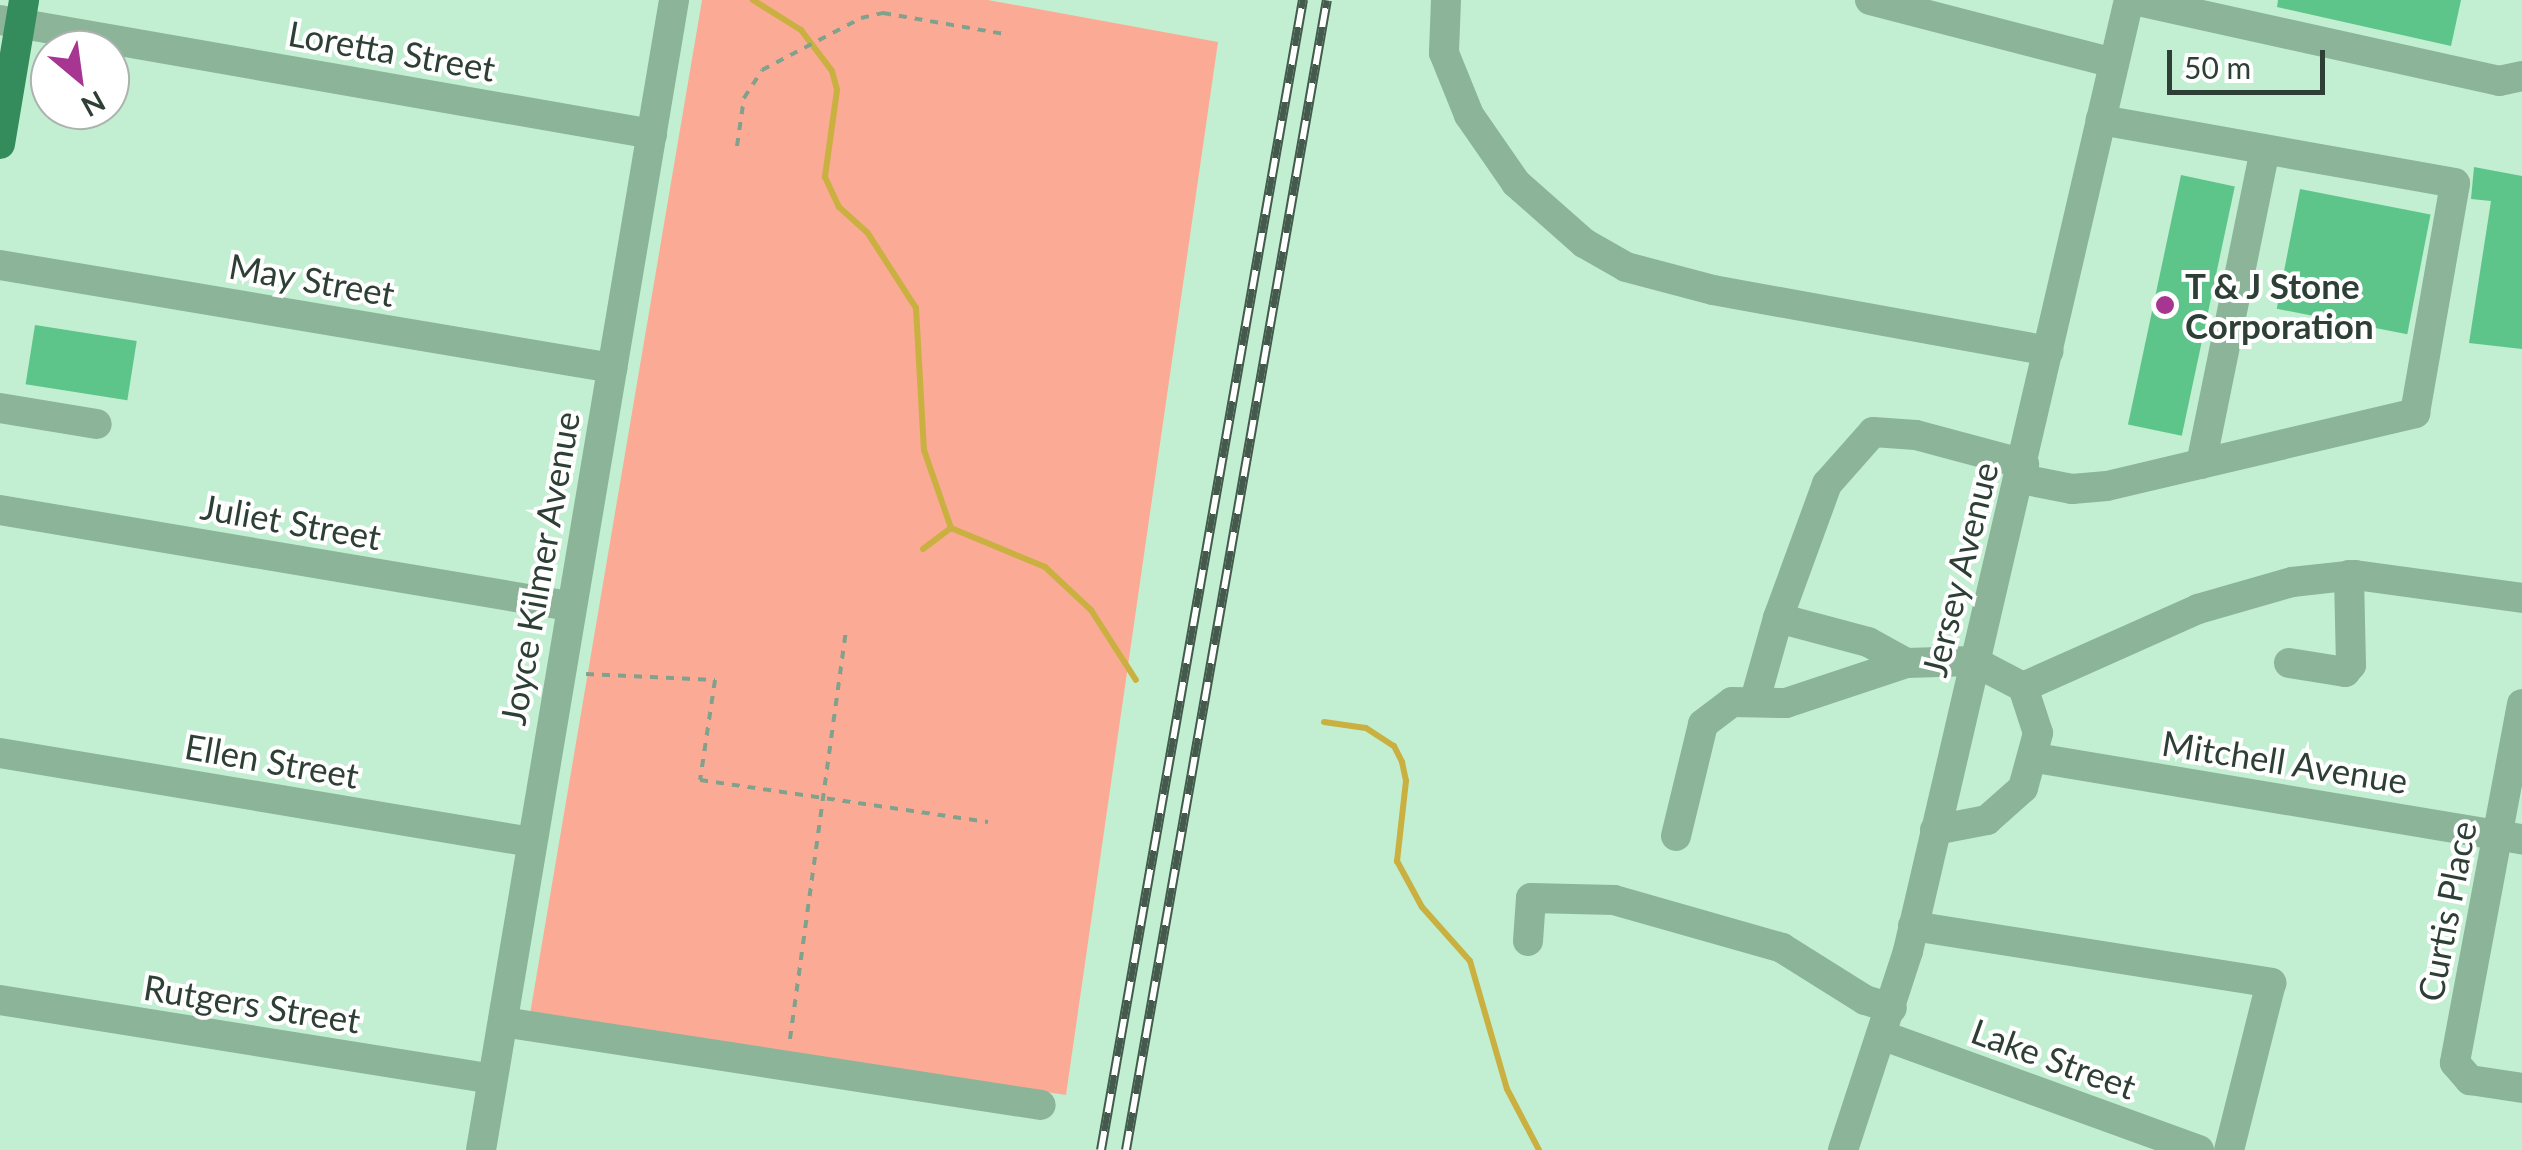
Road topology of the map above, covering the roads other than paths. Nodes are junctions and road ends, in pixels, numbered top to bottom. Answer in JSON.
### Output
{"nodes":[{"id":1,"x":674,"y":0,"type":"edge"},
{"id":2,"x":1446,"y":0,"type":"edge"},
{"id":3,"x":1870,"y":0,"type":"edge"},
{"id":4,"x":2131,"y":0,"type":"edge"},
{"id":5,"x":2198,"y":7,"type":"edge"},
{"id":6,"x":15,"y":14,"type":"edge"},
{"id":7,"x":2114,"y":63,"type":"junction"},
{"id":8,"x":2522,"y":76,"type":"edge"},
{"id":9,"x":2101,"y":120,"type":"junction"},
{"id":10,"x":652,"y":134,"type":"junction"},
{"id":11,"x":0,"y":144,"type":"edge"},
{"id":12,"x":2264,"y":150,"type":"junction"},
{"id":13,"x":0,"y":264,"type":"edge"},
{"id":14,"x":2049,"y":351,"type":"junction"},
{"id":15,"x":612,"y":368,"type":"junction"},
{"id":16,"x":0,"y":408,"type":"edge"},
{"id":17,"x":97,"y":424,"type":"dead end"},
{"id":18,"x":2202,"y":464,"type":"junction"},
{"id":19,"x":2022,"y":472,"type":"junction"},
{"id":20,"x":0,"y":510,"type":"edge"},
{"id":21,"x":2349,"y":575,"type":"junction"},
{"id":22,"x":2522,"y":598,"type":"edge"},
{"id":23,"x":568,"y":606,"type":"junction"},
{"id":24,"x":1778,"y":618,"type":"junction"},
{"id":25,"x":1973,"y":661,"type":"junction"},
{"id":26,"x":1906,"y":662,"type":"junction"},
{"id":27,"x":2289,"y":664,"type":"dead end"},
{"id":28,"x":2024,"y":688,"type":"junction"},
{"id":29,"x":1754,"y":700,"type":"junction"},
{"id":30,"x":2522,"y":704,"type":"edge"},
{"id":31,"x":0,"y":752,"type":"edge"},
{"id":32,"x":2036,"y":758,"type":"junction"},
{"id":33,"x":1936,"y":830,"type":"junction"},
{"id":34,"x":1676,"y":836,"type":"dead end"},
{"id":35,"x":2510,"y":837,"type":"edge"},
{"id":36,"x":531,"y":842,"type":"junction"},
{"id":37,"x":1914,"y":926,"type":"junction"},
{"id":38,"x":1528,"y":940,"type":"dead end"},
{"id":39,"x":0,"y":1000,"type":"edge"},
{"id":40,"x":503,"y":1022,"type":"junction"},
{"id":41,"x":1888,"y":1022,"type":"junction"},
{"id":42,"x":491,"y":1079,"type":"junction"},
{"id":43,"x":2519,"y":1088,"type":"edge"},
{"id":44,"x":1041,"y":1105,"type":"dead end"},
{"id":45,"x":480,"y":1150,"type":"edge"},
{"id":46,"x":1843,"y":1150,"type":"edge"},
{"id":47,"x":2198,"y":1150,"type":"edge"},
{"id":48,"x":2229,"y":1150,"type":"edge"}],
"edges":[{"from":1,"to":10,"type":"street","name":"Joyce Kilmer Avenue"},
{"from":2,"to":14,"type":"street"},
{"from":3,"to":7,"type":"street"},
{"from":4,"to":5,"type":"street"},
{"from":4,"to":7,"type":"street","name":"Jersey Avenue"},
{"from":5,"to":8,"type":"street"},
{"from":6,"to":10,"type":"street","name":"Loretta Street"},
{"from":6,"to":11,"type":"main road"},
{"from":7,"to":9,"type":"street","name":"Jersey Avenue"},
{"from":9,"to":12,"type":"street"},
{"from":9,"to":14,"type":"street","name":"Jersey Avenue"},
{"from":10,"to":15,"type":"street","name":"Joyce Kilmer Avenue"},
{"from":12,"to":18,"type":"street"},
{"from":12,"to":18,"type":"street"},
{"from":13,"to":15,"type":"street","name":"May Street"},
{"from":14,"to":19,"type":"street","name":"Jersey Avenue"},
{"from":15,"to":23,"type":"street","name":"Joyce Kilmer Avenue"},
{"from":16,"to":17,"type":"street"},
{"from":18,"to":19,"type":"street"},
{"from":19,"to":24,"type":"street"},
{"from":19,"to":25,"type":"street","name":"Jersey Avenue"},
{"from":20,"to":23,"type":"street","name":"Juliet Street"},
{"from":21,"to":22,"type":"street"},
{"from":21,"to":27,"type":"street"},
{"from":21,"to":28,"type":"street"},
{"from":23,"to":36,"type":"street","name":"Joyce Kilmer Avenue"},
{"from":24,"to":26,"type":"street"},
{"from":24,"to":29,"type":"street"},
{"from":25,"to":26,"type":"street"},
{"from":25,"to":28,"type":"street"},
{"from":25,"to":33,"type":"street","name":"Jersey Avenue"},
{"from":26,"to":29,"type":"street"},
{"from":28,"to":32,"type":"street"},
{"from":29,"to":34,"type":"street"},
{"from":30,"to":35,"type":"street","name":"Curtis Place"},
{"from":31,"to":36,"type":"street","name":"Ellen Street"},
{"from":32,"to":33,"type":"street"},
{"from":32,"to":35,"type":"street","name":"Mitchell Avenue"},
{"from":33,"to":37,"type":"street","name":"Jersey Avenue"},
{"from":35,"to":43,"type":"street","name":"Curtis Place"},
{"from":36,"to":40,"type":"street","name":"Joyce Kilmer Avenue"},
{"from":37,"to":41,"type":"street","name":"Jersey Avenue"},
{"from":37,"to":48,"type":"street"},
{"from":38,"to":41,"type":"street","name":"Lake Street"},
{"from":39,"to":42,"type":"street","name":"Rutgers Street"},
{"from":40,"to":42,"type":"street","name":"Joyce Kilmer Avenue"},
{"from":40,"to":44,"type":"street"},
{"from":41,"to":46,"type":"street","name":"Jersey Avenue"},
{"from":41,"to":47,"type":"street","name":"Lake Street"},
{"from":42,"to":45,"type":"street","name":"Joyce Kilmer Avenue"}]}
